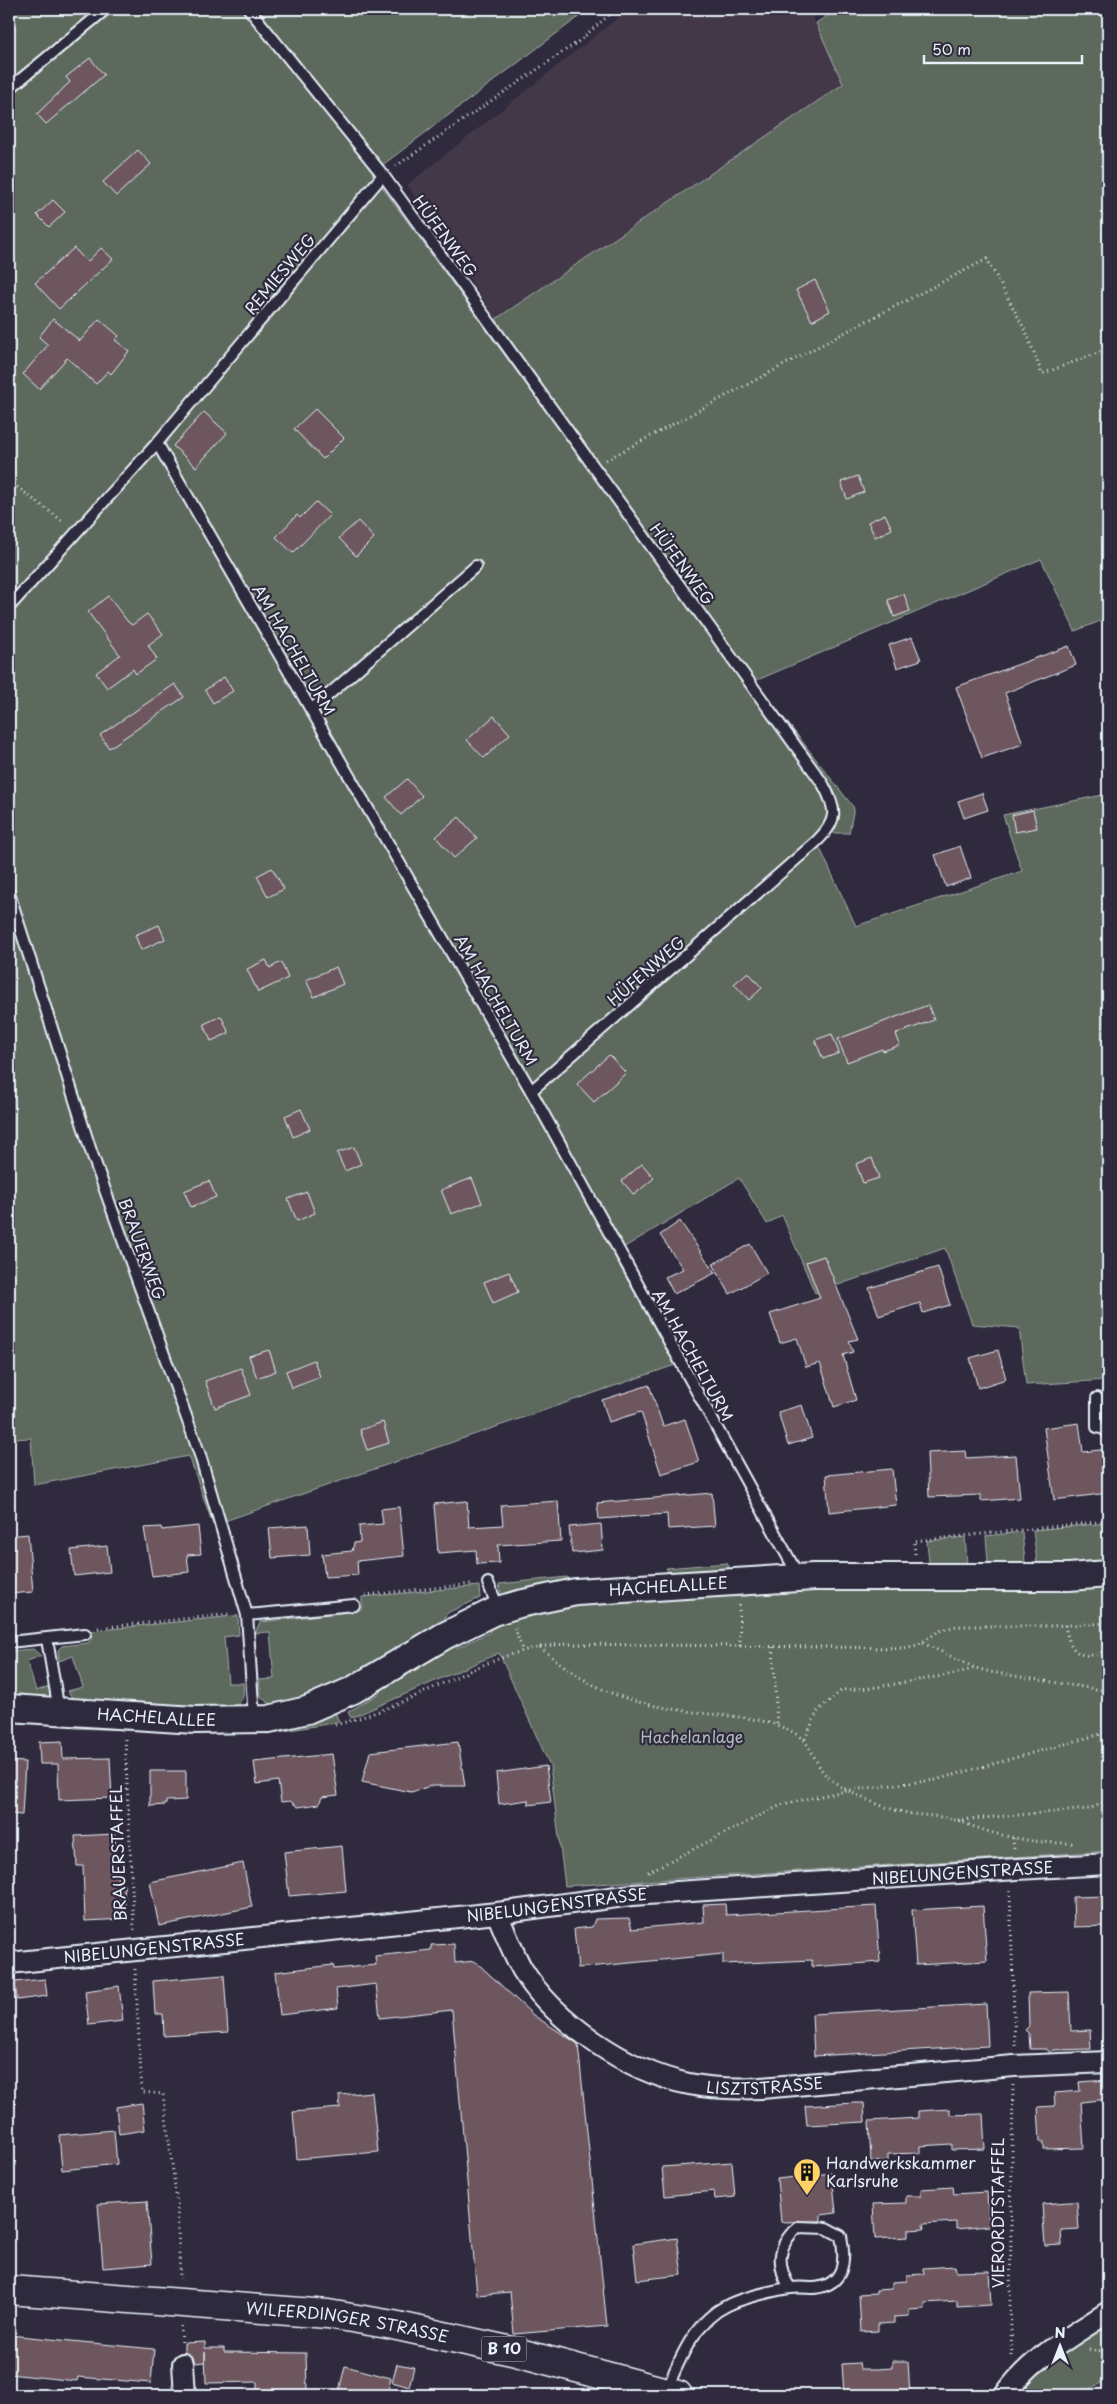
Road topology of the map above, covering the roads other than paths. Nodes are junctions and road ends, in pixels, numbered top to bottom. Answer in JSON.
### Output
{"nodes":[{"id":1,"x":106,"y":9,"type":"edge"},
{"id":2,"x":249,"y":9,"type":"edge"},
{"id":3,"x":9,"y":89,"type":"edge"},
{"id":4,"x":383,"y":175,"type":"junction"},
{"id":5,"x":157,"y":443,"type":"junction"},
{"id":6,"x":476,"y":566,"type":"dead end"},
{"id":7,"x":9,"y":607,"type":"edge"},
{"id":8,"x":311,"y":710,"type":"junction"},
{"id":9,"x":9,"y":894,"type":"edge"},
{"id":10,"x":531,"y":1091,"type":"junction"},
{"id":11,"x":1097,"y":1398,"type":"dead end"},
{"id":12,"x":1108,"y":1433,"type":"edge"},
{"id":13,"x":1108,"y":1574,"type":"edge"},
{"id":14,"x":800,"y":1578,"type":"junction"},
{"id":15,"x":488,"y":1583,"type":"dead end"},
{"id":16,"x":354,"y":1605,"type":"dead end"},
{"id":17,"x":503,"y":1609,"type":"junction"},
{"id":18,"x":247,"y":1615,"type":"junction"},
{"id":19,"x":85,"y":1634,"type":"road end"},
{"id":20,"x":47,"y":1639,"type":"junction"},
{"id":21,"x":9,"y":1642,"type":"edge"},
{"id":22,"x":9,"y":1708,"type":"edge"},
{"id":23,"x":59,"y":1712,"type":"junction"},
{"id":24,"x":254,"y":1720,"type":"junction"},
{"id":25,"x":1108,"y":1864,"type":"edge"},
{"id":26,"x":497,"y":1913,"type":"junction"},
{"id":27,"x":9,"y":1963,"type":"edge"},
{"id":28,"x":1108,"y":2062,"type":"edge"},
{"id":29,"x":790,"y":2288,"type":"junction"},
{"id":30,"x":9,"y":2290,"type":"edge"},
{"id":31,"x":1108,"y":2312,"type":"edge"},
{"id":32,"x":184,"y":2364,"type":"road end"},
{"id":33,"x":672,"y":2393,"type":"edge"},
{"id":34,"x":185,"y":2395,"type":"edge"},
{"id":35,"x":1005,"y":2395,"type":"edge"}],
"edges":[{"from":1,"to":3,"type":"lane"},
{"from":2,"to":4,"type":"lane","name":"HÜFENWEG"},
{"from":4,"to":5,"type":"lane","name":"REMIESWEG"},
{"from":4,"to":10,"type":"lane","name":"HÜFENWEG"},
{"from":5,"to":7,"type":"lane","name":"REMIESWEG"},
{"from":5,"to":8,"type":"lane","name":"AM HACHELTURM"},
{"from":6,"to":8,"type":"lane"},
{"from":8,"to":10,"type":"lane","name":"AM HACHELTURM"},
{"from":9,"to":18,"type":"lane","name":"BRAUERWEG"},
{"from":10,"to":14,"type":"lane","name":"AM HACHELTURM"},
{"from":11,"to":12,"type":"lane"},
{"from":13,"to":14,"type":"street","name":"HACHELALLEE"},
{"from":14,"to":17,"type":"street","name":"HACHELALLEE"},
{"from":15,"to":17,"type":"lane"},
{"from":16,"to":18,"type":"lane"},
{"from":17,"to":24,"type":"street","name":"HACHELALLEE"},
{"from":18,"to":24,"type":"lane"},
{"from":19,"to":20,"type":"lane"},
{"from":20,"to":21,"type":"lane"},
{"from":20,"to":23,"type":"lane"},
{"from":22,"to":23,"type":"street","name":"HACHELALLEE"},
{"from":23,"to":24,"type":"street","name":"HACHELALLEE"},
{"from":25,"to":26,"type":"street","name":"NIBELUNGENSTRASSE"},
{"from":26,"to":27,"type":"street","name":"NIBELUNGENSTRASSE"},
{"from":26,"to":28,"type":"street","name":"LISZTSTRASSE"},
{"from":29,"to":29,"type":"lane"},
{"from":29,"to":33,"type":"lane"},
{"from":30,"to":33,"type":"main road","name":"WILFERDINGER STRASSE","number":"B 10"},
{"from":31,"to":35,"type":"street"},
{"from":32,"to":34,"type":"street"}]}
